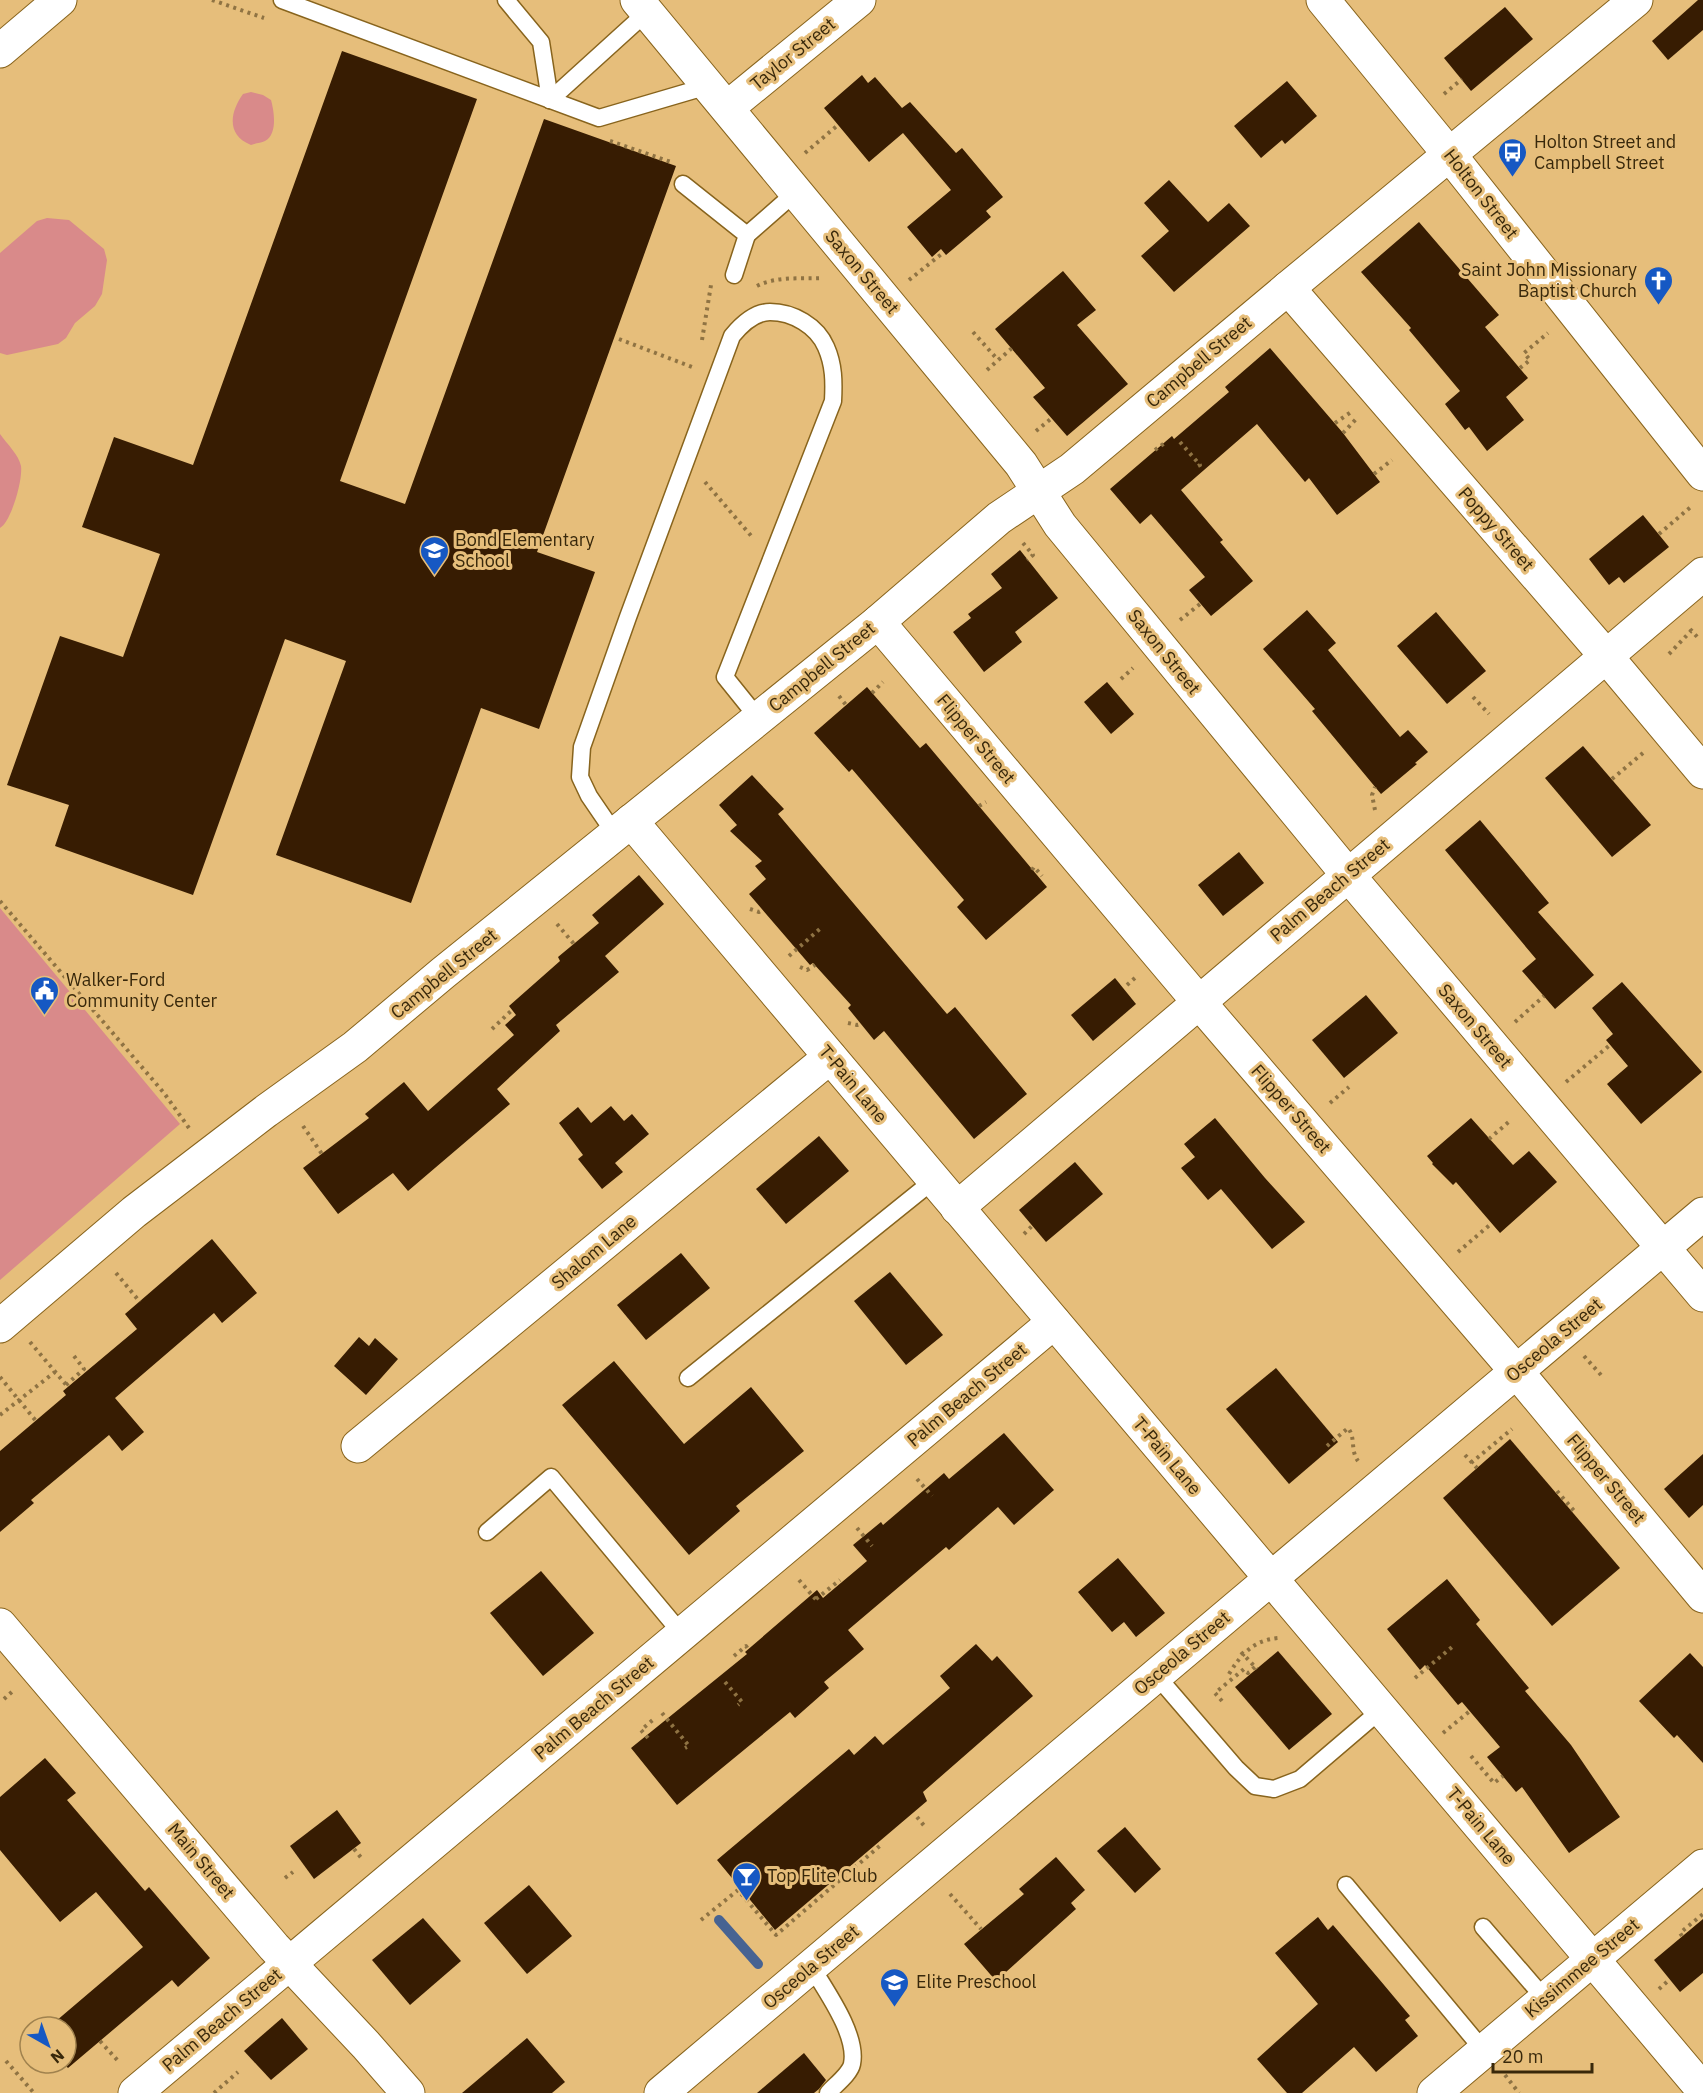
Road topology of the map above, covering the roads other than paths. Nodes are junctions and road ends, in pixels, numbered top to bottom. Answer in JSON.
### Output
{"nodes":[{"id":1,"x":60,"y":0,"type":"edge"},
{"id":2,"x":282,"y":0,"type":"edge"},
{"id":3,"x":506,"y":0,"type":"edge"},
{"id":4,"x":859,"y":0,"type":"edge"},
{"id":5,"x":1323,"y":0,"type":"edge"},
{"id":6,"x":1636,"y":0,"type":"edge"},
{"id":7,"x":642,"y":6,"type":"edge"},
{"id":8,"x":2,"y":44,"type":"edge"},
{"id":9,"x":717,"y":97,"type":"junction"},
{"id":10,"x":550,"y":100,"type":"junction"},
{"id":11,"x":1449,"y":154,"type":"junction"},
{"id":12,"x":683,"y":184,"type":"dead end"},
{"id":13,"x":796,"y":192,"type":"junction"},
{"id":14,"x":747,"y":235,"type":"junction"},
{"id":15,"x":734,"y":275,"type":"dead end"},
{"id":16,"x":1288,"y":288,"type":"junction"},
{"id":17,"x":1699,"y":489,"type":"edge"},
{"id":18,"x":1039,"y":492,"type":"junction"},
{"id":19,"x":1703,"y":574,"type":"edge"},
{"id":20,"x":878,"y":622,"type":"junction"},
{"id":21,"x":1606,"y":656,"type":"junction"},
{"id":22,"x":758,"y":718,"type":"junction"},
{"id":23,"x":1703,"y":772,"type":"edge"},
{"id":24,"x":623,"y":828,"type":"junction"},
{"id":25,"x":1348,"y":875,"type":"junction"},
{"id":26,"x":1198,"y":1001,"type":"junction"},
{"id":27,"x":830,"y":1057,"type":"junction"},
{"id":28,"x":934,"y":1180,"type":"junction"},
{"id":29,"x":957,"y":1208,"type":"junction"},
{"id":30,"x":1703,"y":1214,"type":"edge"},
{"id":31,"x":1663,"y":1248,"type":"junction"},
{"id":32,"x":1703,"y":1295,"type":"edge"},
{"id":33,"x":1054,"y":1322,"type":"junction"},
{"id":34,"x":0,"y":1326,"type":"edge"},
{"id":35,"x":1517,"y":1372,"type":"junction"},
{"id":36,"x":688,"y":1378,"type":"dead end"},
{"id":37,"x":358,"y":1446,"type":"dead end"},
{"id":38,"x":487,"y":1532,"type":"dead end"},
{"id":39,"x":1271,"y":1579,"type":"junction"},
{"id":40,"x":1703,"y":1596,"type":"edge"},
{"id":41,"x":0,"y":1625,"type":"edge"},
{"id":42,"x":682,"y":1634,"type":"junction"},
{"id":43,"x":1156,"y":1675,"type":"junction"},
{"id":44,"x":1382,"y":1709,"type":"junction"},
{"id":45,"x":1703,"y":1866,"type":"edge"},
{"id":46,"x":1346,"y":1885,"type":"dead end"},
{"id":47,"x":1483,"y":1927,"type":"dead end"},
{"id":48,"x":1593,"y":1958,"type":"junction"},
{"id":49,"x":289,"y":1964,"type":"junction"},
{"id":50,"x":811,"y":1966,"type":"junction"},
{"id":51,"x":1545,"y":1999,"type":"junction"},
{"id":52,"x":1484,"y":2051,"type":"junction"},
{"id":53,"x":1703,"y":2090,"type":"edge"},
{"id":54,"x":135,"y":2093,"type":"edge"},
{"id":55,"x":408,"y":2093,"type":"edge"},
{"id":56,"x":661,"y":2093,"type":"edge"},
{"id":57,"x":828,"y":2093,"type":"edge"},
{"id":58,"x":1434,"y":2093,"type":"edge"}],
"edges":[{"from":1,"to":8,"type":"street"},
{"from":2,"to":10,"type":"lane"},
{"from":3,"to":10,"type":"lane"},
{"from":4,"to":9,"type":"street","name":"Taylor Street"},
{"from":5,"to":11,"type":"street","name":"Holton Street"},
{"from":6,"to":11,"type":"street","name":"Campbell Street"},
{"from":7,"to":9,"type":"street","name":"Saxon Street"},
{"from":7,"to":10,"type":"lane"},
{"from":9,"to":10,"type":"lane"},
{"from":9,"to":13,"type":"street","name":"Saxon Street"},
{"from":11,"to":16,"type":"street","name":"Campbell Street"},
{"from":11,"to":17,"type":"street","name":"Holton Street"},
{"from":12,"to":14,"type":"lane"},
{"from":13,"to":14,"type":"lane"},
{"from":13,"to":18,"type":"street","name":"Saxon Street"},
{"from":14,"to":15,"type":"lane"},
{"from":16,"to":18,"type":"street","name":"Campbell Street"},
{"from":16,"to":21,"type":"street","name":"Poppy Street"},
{"from":18,"to":20,"type":"street","name":"Campbell Street"},
{"from":18,"to":25,"type":"street","name":"Saxon Street"},
{"from":19,"to":21,"type":"street","name":"Palm Beach Street"},
{"from":20,"to":22,"type":"street","name":"Campbell Street"},
{"from":20,"to":26,"type":"street","name":"Flipper Street"},
{"from":21,"to":23,"type":"street","name":"Poppy Street"},
{"from":21,"to":25,"type":"street","name":"Palm Beach Street"},
{"from":22,"to":24,"type":"street","name":"Campbell Street"},
{"from":22,"to":24,"type":"lane"},
{"from":24,"to":27,"type":"street","name":"T-Pain Lane"},
{"from":24,"to":34,"type":"street","name":"Campbell Street"},
{"from":25,"to":26,"type":"street","name":"Palm Beach Street"},
{"from":25,"to":31,"type":"street","name":"Saxon Street"},
{"from":26,"to":29,"type":"street","name":"Palm Beach Street"},
{"from":26,"to":35,"type":"street","name":"Flipper Street"},
{"from":27,"to":28,"type":"street","name":"T-Pain Lane"},
{"from":27,"to":37,"type":"street","name":"Shalom Lane"},
{"from":28,"to":29,"type":"street","name":"T-Pain Lane"},
{"from":28,"to":36,"type":"lane"},
{"from":29,"to":33,"type":"street","name":"T-Pain Lane"},
{"from":30,"to":31,"type":"street","name":"Osceola Street"},
{"from":31,"to":32,"type":"street","name":"Saxon Street"},
{"from":31,"to":35,"type":"street","name":"Osceola Street"},
{"from":33,"to":39,"type":"street","name":"T-Pain Lane"},
{"from":33,"to":42,"type":"street","name":"Palm Beach Street"},
{"from":35,"to":39,"type":"street","name":"Osceola Street"},
{"from":35,"to":40,"type":"street","name":"Flipper Street"},
{"from":38,"to":42,"type":"lane"},
{"from":39,"to":43,"type":"street","name":"Osceola Street"},
{"from":39,"to":44,"type":"street","name":"T-Pain Lane"},
{"from":41,"to":49,"type":"street","name":"Main Street"},
{"from":42,"to":49,"type":"street","name":"Palm Beach Street"},
{"from":43,"to":44,"type":"lane"},
{"from":43,"to":50,"type":"street","name":"Osceola Street"},
{"from":44,"to":48,"type":"street","name":"T-Pain Lane"},
{"from":45,"to":48,"type":"street","name":"Kissimmee Street"},
{"from":46,"to":52,"type":"lane"},
{"from":47,"to":51,"type":"lane"},
{"from":48,"to":51,"type":"street","name":"Kissimmee Street"},
{"from":48,"to":53,"type":"street","name":"T-Pain Lane"},
{"from":49,"to":54,"type":"street","name":"Palm Beach Street"},
{"from":49,"to":55,"type":"street","name":"Main Street"},
{"from":50,"to":56,"type":"street","name":"Osceola Street"},
{"from":50,"to":57,"type":"lane"},
{"from":51,"to":52,"type":"street","name":"Kissimmee Street"},
{"from":52,"to":58,"type":"street","name":"Kissimmee Street"}]}
